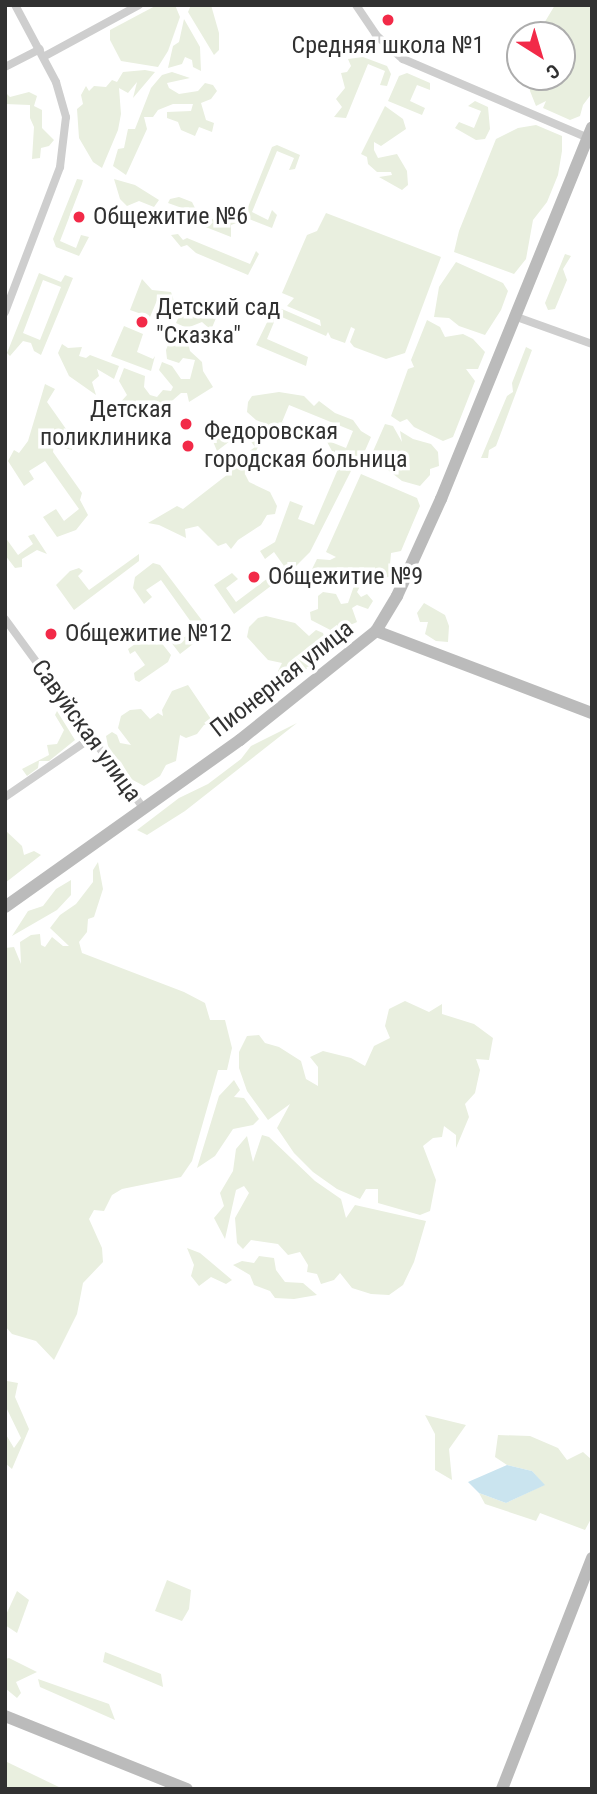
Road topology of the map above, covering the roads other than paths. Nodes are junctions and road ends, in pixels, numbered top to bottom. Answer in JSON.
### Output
{"nodes":[{"id":1,"x":15,"y":5,"type":"edge"},
{"id":2,"x":139,"y":5,"type":"edge"},
{"id":3,"x":356,"y":5,"type":"edge"},
{"id":4,"x":43,"y":53,"type":"junction"},
{"id":5,"x":5,"y":66,"type":"edge"},
{"id":6,"x":590,"y":135,"type":"edge"},
{"id":7,"x":5,"y":312,"type":"edge"},
{"id":8,"x":514,"y":316,"type":"junction"},
{"id":9,"x":592,"y":344,"type":"edge"},
{"id":10,"x":5,"y":619,"type":"edge"},
{"id":11,"x":376,"y":631,"type":"junction"},
{"id":12,"x":592,"y":713,"type":"edge"},
{"id":13,"x":90,"y":737,"type":"junction"},
{"id":14,"x":5,"y":797,"type":"edge"},
{"id":15,"x":144,"y":809,"type":"junction"},
{"id":16,"x":5,"y":907,"type":"edge"},
{"id":17,"x":592,"y":1558,"type":"edge"},
{"id":18,"x":5,"y":1716,"type":"edge"},
{"id":19,"x":187,"y":1789,"type":"edge"},
{"id":20,"x":502,"y":1789,"type":"edge"}],
"edges":[{"from":1,"to":4,"type":"street"},
{"from":2,"to":4,"type":"street"},
{"from":3,"to":6,"type":"street"},
{"from":4,"to":5,"type":"street"},
{"from":4,"to":7,"type":"street"},
{"from":6,"to":8,"type":"main road","name":"Пионерная улица"},
{"from":8,"to":9,"type":"street"},
{"from":8,"to":11,"type":"main road","name":"Пионерная улица"},
{"from":10,"to":13,"type":"street","name":"Савуйская улица"},
{"from":11,"to":12,"type":"main road"},
{"from":11,"to":15,"type":"main road","name":"Пионерная улица"},
{"from":13,"to":14,"type":"street"},
{"from":13,"to":15,"type":"street","name":"Савуйская улица"},
{"from":15,"to":16,"type":"main road","name":"Пионерная улица"},
{"from":17,"to":20,"type":"main road"},
{"from":18,"to":19,"type":"main road"}]}
